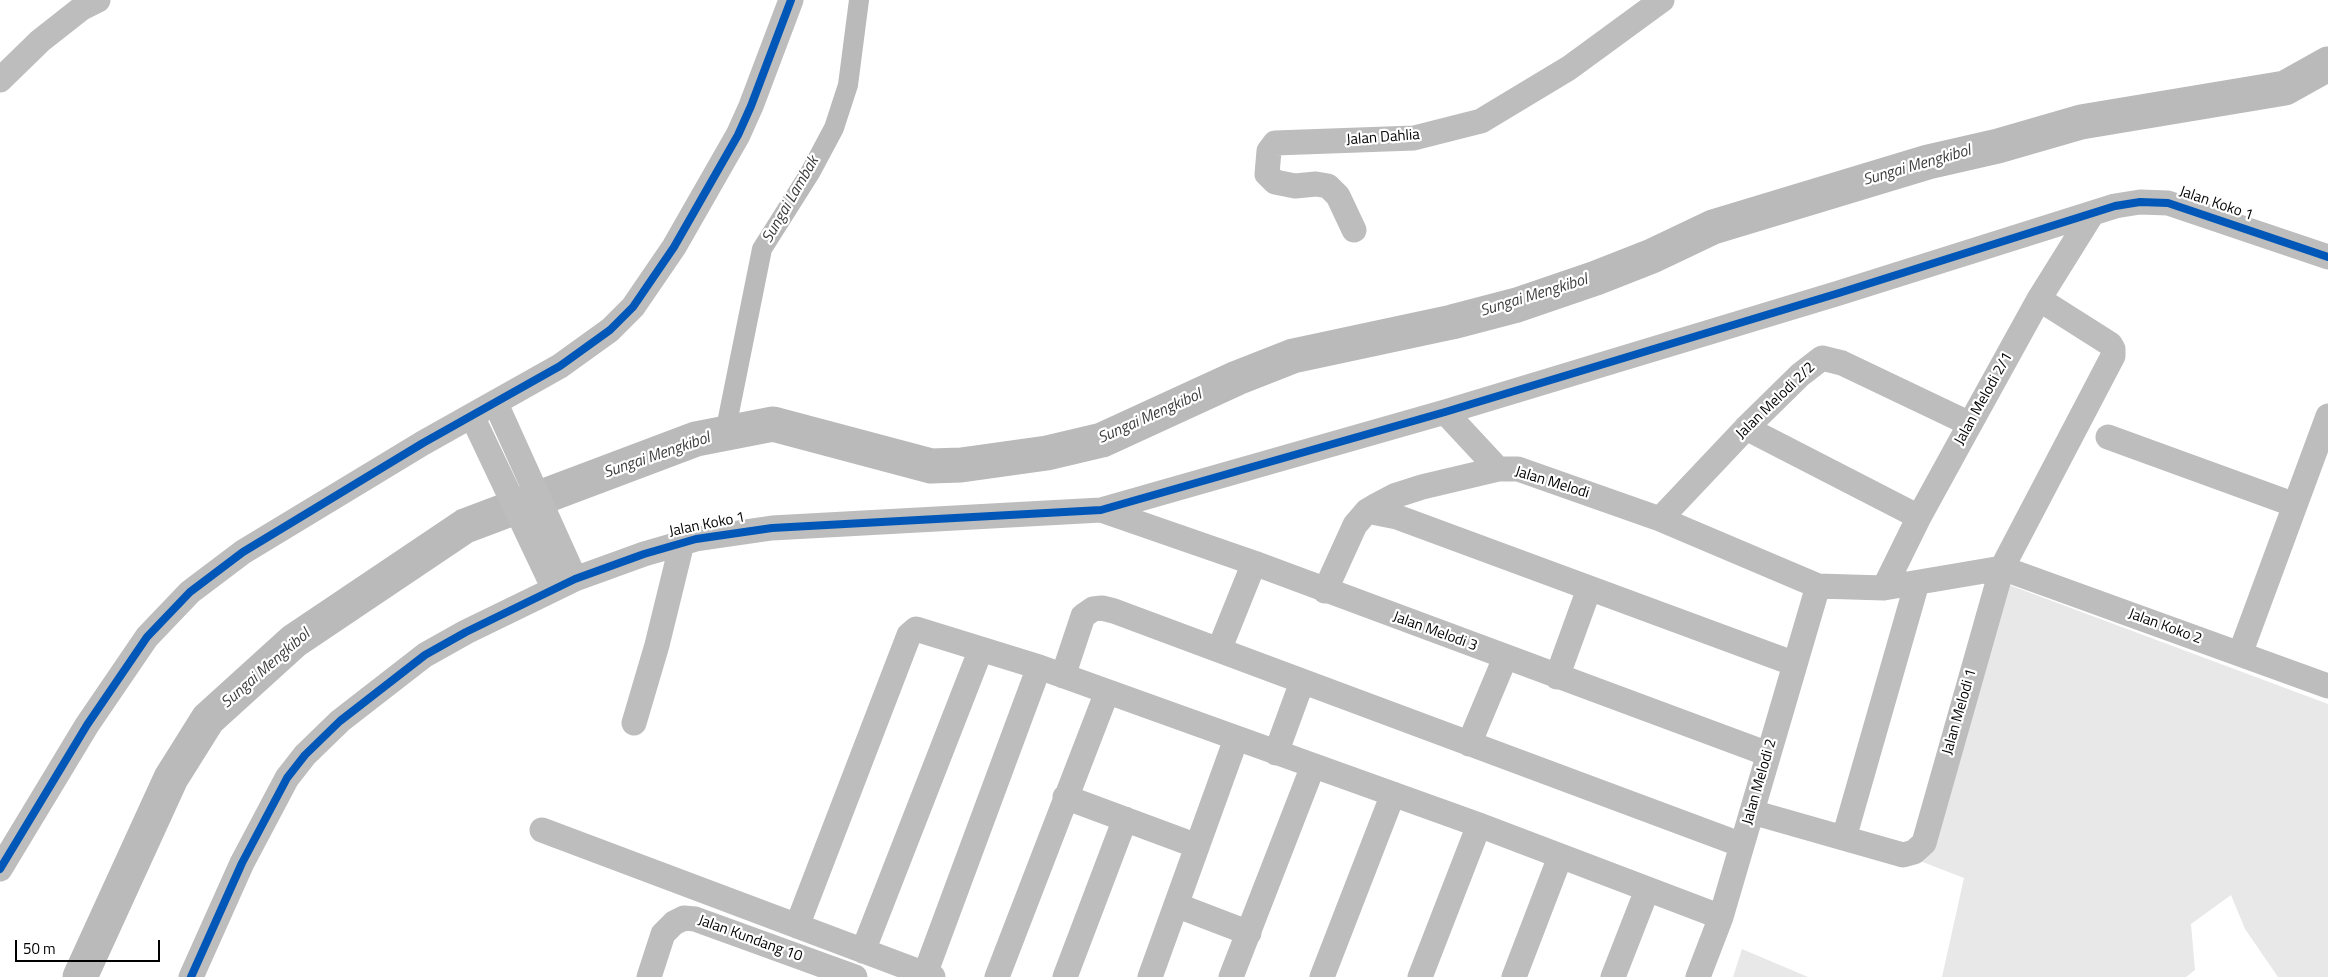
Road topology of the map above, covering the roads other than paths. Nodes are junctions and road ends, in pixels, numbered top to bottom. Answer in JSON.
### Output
{"nodes":[{"id":1,"x":98,"y":0,"type":"edge"},
{"id":2,"x":791,"y":0,"type":"edge"},
{"id":3,"x":1662,"y":0,"type":"edge"},
{"id":4,"x":0,"y":80,"type":"edge"},
{"id":5,"x":2092,"y":214,"type":"junction"},
{"id":6,"x":1354,"y":230,"type":"dead end"},
{"id":7,"x":2328,"y":258,"type":"edge"},
{"id":8,"x":2039,"y":299,"type":"junction"},
{"id":9,"x":496,"y":404,"type":"junction"},
{"id":10,"x":1445,"y":412,"type":"junction"},
{"id":11,"x":472,"y":416,"type":"junction"},
{"id":12,"x":2328,"y":416,"type":"edge"},
{"id":13,"x":1970,"y":424,"type":"junction"},
{"id":14,"x":1746,"y":428,"type":"junction"},
{"id":15,"x":2108,"y":437,"type":"dead end"},
{"id":16,"x":1498,"y":469,"type":"junction"},
{"id":17,"x":2295,"y":505,"type":"junction"},
{"id":18,"x":1101,"y":510,"type":"junction"},
{"id":19,"x":1367,"y":511,"type":"junction"},
{"id":20,"x":1918,"y":517,"type":"junction"},
{"id":21,"x":1660,"y":519,"type":"junction"},
{"id":22,"x":682,"y":543,"type":"junction"},
{"id":23,"x":1254,"y":564,"type":"junction"},
{"id":24,"x":2002,"y":568,"type":"junction"},
{"id":25,"x":1917,"y":582,"type":"junction"},
{"id":26,"x":565,"y":584,"type":"junction"},
{"id":27,"x":1818,"y":586,"type":"junction"},
{"id":28,"x":1884,"y":588,"type":"junction"},
{"id":29,"x":1589,"y":589,"type":"junction"},
{"id":30,"x":1325,"y":591,"type":"junction"},
{"id":31,"x":982,"y":649,"type":"junction"},
{"id":32,"x":1219,"y":650,"type":"junction"},
{"id":33,"x":2240,"y":654,"type":"junction"},
{"id":34,"x":1505,"y":658,"type":"junction"},
{"id":35,"x":1795,"y":664,"type":"junction"},
{"id":36,"x":1039,"y":667,"type":"junction"},
{"id":37,"x":1063,"y":676,"type":"junction"},
{"id":38,"x":1557,"y":677,"type":"junction"},
{"id":39,"x":1302,"y":682,"type":"junction"},
{"id":40,"x":2328,"y":686,"type":"edge"},
{"id":41,"x":1107,"y":692,"type":"junction"},
{"id":42,"x":634,"y":723,"type":"dead end"},
{"id":43,"x":1236,"y":739,"type":"junction"},
{"id":44,"x":1470,"y":744,"type":"junction"},
{"id":45,"x":1276,"y":753,"type":"junction"},
{"id":46,"x":1768,"y":754,"type":"junction"},
{"id":47,"x":1313,"y":766,"type":"junction"},
{"id":48,"x":1393,"y":794,"type":"junction"},
{"id":49,"x":1066,"y":797,"type":"junction"},
{"id":50,"x":1752,"y":812,"type":"junction"},
{"id":51,"x":1125,"y":819,"type":"junction"},
{"id":52,"x":1479,"y":825,"type":"junction"},
{"id":53,"x":542,"y":830,"type":"dead end"},
{"id":54,"x":1844,"y":838,"type":"junction"},
{"id":55,"x":1742,"y":845,"type":"junction"},
{"id":56,"x":1197,"y":846,"type":"junction"},
{"id":57,"x":1560,"y":856,"type":"junction"},
{"id":58,"x":0,"y":869,"type":"edge"},
{"id":59,"x":1648,"y":890,"type":"junction"},
{"id":60,"x":1176,"y":905,"type":"junction"},
{"id":61,"x":1721,"y":917,"type":"junction"},
{"id":62,"x":797,"y":926,"type":"junction"},
{"id":63,"x":1248,"y":933,"type":"junction"},
{"id":64,"x":863,"y":951,"type":"junction"},
{"id":65,"x":929,"y":976,"type":"edge"},
{"id":66,"x":191,"y":977,"type":"edge"},
{"id":67,"x":650,"y":977,"type":"edge"},
{"id":68,"x":855,"y":977,"type":"edge"},
{"id":69,"x":997,"y":977,"type":"edge"},
{"id":70,"x":1065,"y":977,"type":"edge"},
{"id":71,"x":1150,"y":977,"type":"edge"},
{"id":72,"x":1232,"y":977,"type":"edge"},
{"id":73,"x":1322,"y":977,"type":"edge"},
{"id":74,"x":1420,"y":977,"type":"edge"},
{"id":75,"x":1514,"y":977,"type":"edge"},
{"id":76,"x":1613,"y":977,"type":"edge"},
{"id":77,"x":1698,"y":977,"type":"edge"}],
"edges":[{"from":1,"to":4,"type":"street"},
{"from":2,"to":9,"type":"street"},
{"from":3,"to":6,"type":"street","name":"Jalan Dahlia"},
{"from":5,"to":7,"type":"street","name":"Jalan Koko 1"},
{"from":5,"to":8,"type":"street","name":"Jalan Melodi 2/1"},
{"from":5,"to":10,"type":"street","name":"Jalan Koko 1"},
{"from":8,"to":13,"type":"street","name":"Jalan Melodi 2/1"},
{"from":8,"to":24,"type":"street","name":"Jalan Melodi 1"},
{"from":9,"to":11,"type":"street"},
{"from":9,"to":26,"type":"street"},
{"from":10,"to":16,"type":"street"},
{"from":10,"to":18,"type":"street","name":"Jalan Koko 1"},
{"from":11,"to":26,"type":"street"},
{"from":11,"to":58,"type":"street"},
{"from":12,"to":17,"type":"street"},
{"from":13,"to":14,"type":"street","name":"Jalan Melodi 2/2"},
{"from":13,"to":20,"type":"street","name":"Jalan Melodi 2/1"},
{"from":14,"to":20,"type":"street"},
{"from":14,"to":21,"type":"street","name":"Jalan Melodi 2/2"},
{"from":15,"to":17,"type":"street"},
{"from":16,"to":19,"type":"street","name":"Jalan Melodi"},
{"from":16,"to":21,"type":"street","name":"Jalan Melodi"},
{"from":17,"to":33,"type":"street"},
{"from":18,"to":22,"type":"street","name":"Jalan Koko 1"},
{"from":18,"to":23,"type":"street","name":"Jalan Melodi 3"},
{"from":19,"to":29,"type":"street"},
{"from":19,"to":30,"type":"street","name":"Jalan Melodi"},
{"from":20,"to":28,"type":"street","name":"Jalan Melodi 2/1"},
{"from":21,"to":27,"type":"street","name":"Jalan Melodi"},
{"from":22,"to":26,"type":"street","name":"Jalan Koko 1"},
{"from":22,"to":42,"type":"street"},
{"from":23,"to":30,"type":"street","name":"Jalan Melodi 3"},
{"from":23,"to":32,"type":"street"},
{"from":24,"to":25,"type":"street"},
{"from":24,"to":33,"type":"street","name":"Jalan Koko 2"},
{"from":24,"to":54,"type":"street","name":"Jalan Melodi 1"},
{"from":25,"to":28,"type":"street"},
{"from":25,"to":54,"type":"street"},
{"from":26,"to":66,"type":"street","name":"Jalan Koko 1"},
{"from":27,"to":28,"type":"street"},
{"from":27,"to":35,"type":"street","name":"Jalan Melodi 2"},
{"from":29,"to":35,"type":"street"},
{"from":29,"to":38,"type":"street"},
{"from":30,"to":34,"type":"street","name":"Jalan Melodi 3"},
{"from":31,"to":36,"type":"street"},
{"from":31,"to":62,"type":"street"},
{"from":31,"to":64,"type":"street"},
{"from":32,"to":37,"type":"street"},
{"from":32,"to":39,"type":"street"},
{"from":33,"to":40,"type":"street","name":"Jalan Koko 2"},
{"from":34,"to":38,"type":"street","name":"Jalan Melodi 3"},
{"from":34,"to":44,"type":"street"},
{"from":35,"to":46,"type":"street","name":"Jalan Melodi 2"},
{"from":36,"to":37,"type":"street"},
{"from":36,"to":65,"type":"street"},
{"from":37,"to":41,"type":"street"},
{"from":38,"to":46,"type":"street","name":"Jalan Melodi 3"},
{"from":39,"to":44,"type":"street"},
{"from":39,"to":45,"type":"street"},
{"from":41,"to":43,"type":"street"},
{"from":41,"to":49,"type":"street"},
{"from":43,"to":45,"type":"street"},
{"from":43,"to":56,"type":"street"},
{"from":44,"to":55,"type":"street"},
{"from":45,"to":47,"type":"street"},
{"from":46,"to":50,"type":"street","name":"Jalan Melodi 2"},
{"from":47,"to":48,"type":"street"},
{"from":47,"to":63,"type":"street"},
{"from":48,"to":52,"type":"street"},
{"from":48,"to":73,"type":"street"},
{"from":49,"to":51,"type":"street"},
{"from":49,"to":69,"type":"street"},
{"from":50,"to":54,"type":"street"},
{"from":50,"to":55,"type":"street","name":"Jalan Melodi 2"},
{"from":51,"to":56,"type":"street"},
{"from":51,"to":70,"type":"street"},
{"from":52,"to":57,"type":"street"},
{"from":52,"to":74,"type":"street"},
{"from":53,"to":62,"type":"street"},
{"from":55,"to":61,"type":"street","name":"Jalan Melodi 2"},
{"from":56,"to":60,"type":"street"},
{"from":57,"to":59,"type":"street"},
{"from":57,"to":75,"type":"street"},
{"from":59,"to":61,"type":"street"},
{"from":59,"to":76,"type":"street"},
{"from":60,"to":63,"type":"street"},
{"from":60,"to":71,"type":"street"},
{"from":61,"to":77,"type":"street","name":"Jalan Melodi 2"},
{"from":62,"to":64,"type":"street"},
{"from":63,"to":72,"type":"street"},
{"from":64,"to":65,"type":"street"},
{"from":67,"to":68,"type":"street","name":"Jalan Kundang 10"}]}
